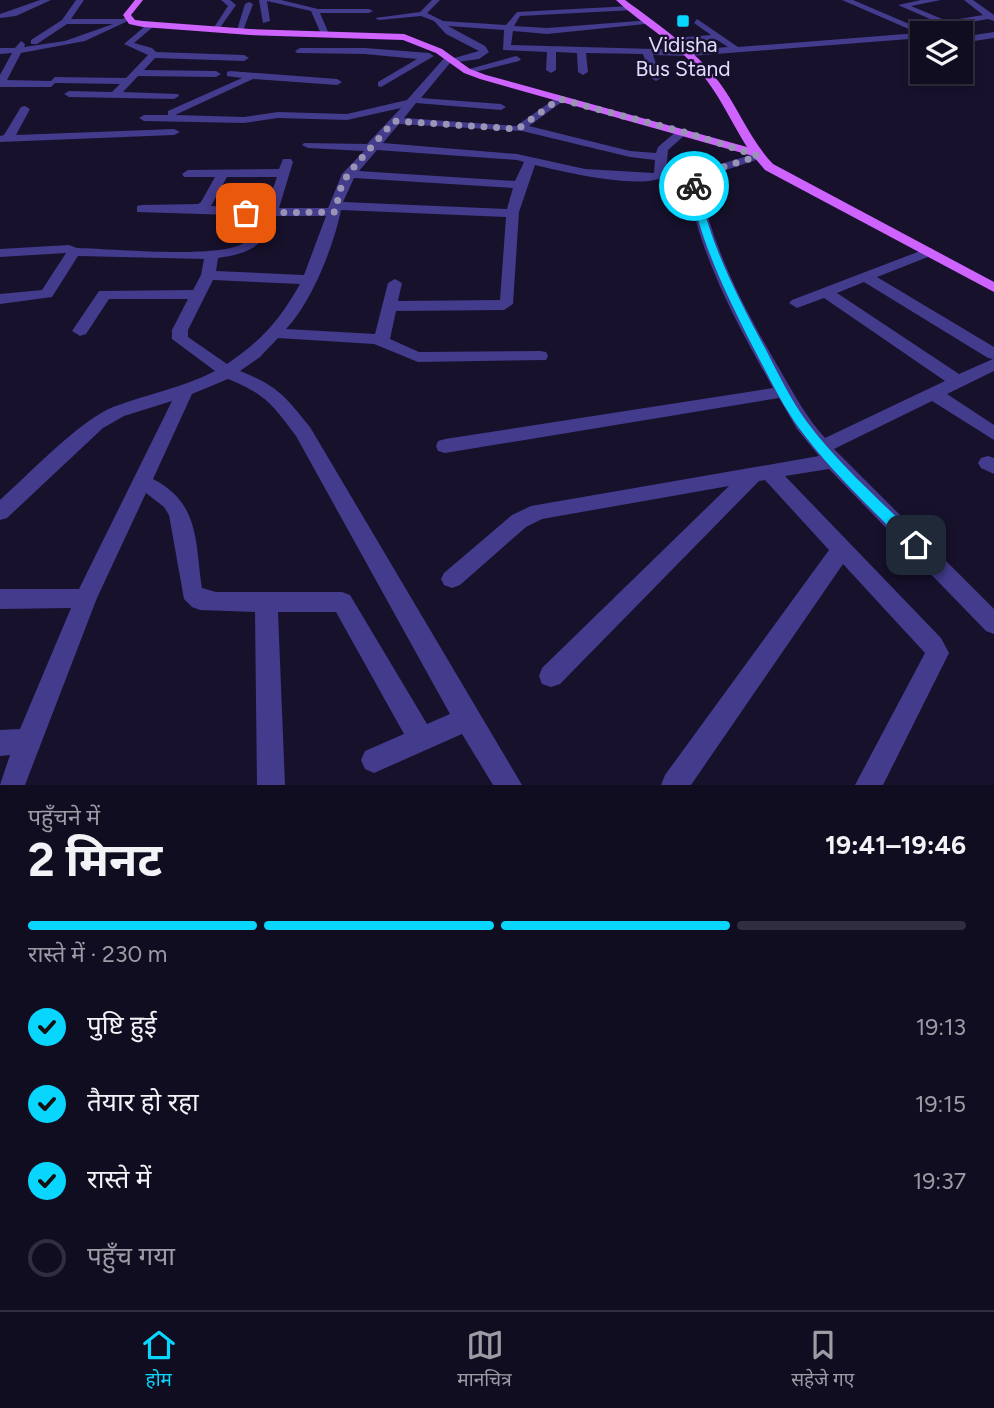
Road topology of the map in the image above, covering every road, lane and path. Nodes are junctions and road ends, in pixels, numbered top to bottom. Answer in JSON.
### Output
{"nodes":[{"id":1,"x":47,"y":0,"type":"edge"},
{"id":2,"x":80,"y":0,"type":"edge"},
{"id":3,"x":139,"y":0,"type":"edge"},
{"id":4,"x":225,"y":0,"type":"edge"},
{"id":5,"x":263,"y":0,"type":"edge"},
{"id":6,"x":270,"y":0,"type":"edge"},
{"id":7,"x":365,"y":0,"type":"edge"},
{"id":8,"x":436,"y":0,"type":"edge"},
{"id":9,"x":534,"y":0,"type":"edge"},
{"id":10,"x":552,"y":0,"type":"edge"},
{"id":11,"x":620,"y":0,"type":"edge"},
{"id":12,"x":846,"y":0,"type":"edge"},
{"id":13,"x":937,"y":0,"type":"edge"},
{"id":14,"x":971,"y":2,"type":"edge"},
{"id":15,"x":249,"y":4,"type":"dead end"},
{"id":16,"x":994,"y":4,"type":"edge"},
{"id":17,"x":631,"y":8,"type":"junction"},
{"id":18,"x":316,"y":11,"type":"junction"},
{"id":19,"x":369,"y":11,"type":"junction"},
{"id":20,"x":565,"y":12,"type":"junction"},
{"id":21,"x":521,"y":13,"type":"junction"},
{"id":22,"x":541,"y":13,"type":"junction"},
{"id":23,"x":422,"y":14,"type":"junction"},
{"id":24,"x":0,"y":16,"type":"edge"},
{"id":25,"x":992,"y":17,"type":"edge"},
{"id":26,"x":379,"y":18,"type":"junction"},
{"id":27,"x":551,"y":19,"type":"dead end"},
{"id":28,"x":126,"y":20,"type":"junction"},
{"id":29,"x":266,"y":21,"type":"dead end"},
{"id":30,"x":697,"y":21,"type":"dead end"},
{"id":31,"x":941,"y":21,"type":"edge"},
{"id":32,"x":961,"y":21,"type":"edge"},
{"id":33,"x":440,"y":23,"type":"junction"},
{"id":34,"x":652,"y":23,"type":"junction"},
{"id":35,"x":65,"y":25,"type":"junction"},
{"id":36,"x":150,"y":25,"type":"junction"},
{"id":37,"x":910,"y":27,"type":"edge"},
{"id":38,"x":509,"y":28,"type":"junction"},
{"id":39,"x":603,"y":28,"type":"junction"},
{"id":40,"x":53,"y":29,"type":"junction"},
{"id":41,"x":214,"y":30,"type":"junction"},
{"id":42,"x":239,"y":31,"type":"junction"},
{"id":43,"x":40,"y":32,"type":"dead end"},
{"id":44,"x":910,"y":33,"type":"edge"},
{"id":45,"x":307,"y":34,"type":"junction"},
{"id":46,"x":326,"y":34,"type":"junction"},
{"id":47,"x":391,"y":35,"type":"junction"},
{"id":48,"x":994,"y":35,"type":"edge"},
{"id":49,"x":719,"y":37,"type":"junction"},
{"id":50,"x":973,"y":38,"type":"edge"},
{"id":51,"x":674,"y":41,"type":"junction"},
{"id":52,"x":26,"y":46,"type":"junction"},
{"id":53,"x":736,"y":49,"type":"junction"},
{"id":54,"x":0,"y":51,"type":"edge"},
{"id":55,"x":300,"y":51,"type":"junction"},
{"id":56,"x":552,"y":51,"type":"junction"},
{"id":57,"x":582,"y":51,"type":"junction"},
{"id":58,"x":648,"y":52,"type":"junction"},
{"id":59,"x":690,"y":53,"type":"junction"},
{"id":60,"x":153,"y":55,"type":"junction"},
{"id":61,"x":610,"y":55,"type":"junction"},
{"id":62,"x":426,"y":57,"type":"junction"},
{"id":63,"x":448,"y":57,"type":"junction"},
{"id":64,"x":244,"y":58,"type":"dead end"},
{"id":65,"x":516,"y":59,"type":"dead end"},
{"id":66,"x":329,"y":60,"type":"dead end"},
{"id":67,"x":285,"y":69,"type":"dead end"},
{"id":68,"x":551,"y":70,"type":"dead end"},
{"id":69,"x":63,"y":71,"type":"dead end"},
{"id":70,"x":467,"y":71,"type":"junction"},
{"id":71,"x":583,"y":72,"type":"dead end"},
{"id":72,"x":216,"y":74,"type":"dead end"},
{"id":73,"x":230,"y":74,"type":"dead end"},
{"id":74,"x":252,"y":76,"type":"junction"},
{"id":75,"x":133,"y":77,"type":"junction"},
{"id":76,"x":275,"y":78,"type":"junction"},
{"id":77,"x":656,"y":78,"type":"dead end"},
{"id":78,"x":53,"y":82,"type":"junction"},
{"id":79,"x":337,"y":82,"type":"dead end"},
{"id":80,"x":0,"y":83,"type":"edge"},
{"id":81,"x":381,"y":84,"type":"dead end"},
{"id":82,"x":69,"y":94,"type":"dead end"},
{"id":83,"x":43,"y":95,"type":"dead end"},
{"id":84,"x":115,"y":95,"type":"junction"},
{"id":85,"x":174,"y":96,"type":"dead end"},
{"id":86,"x":559,"y":99,"type":"junction"},
{"id":87,"x":410,"y":102,"type":"junction"},
{"id":88,"x":500,"y":107,"type":"dead end"},
{"id":89,"x":25,"y":108,"type":"dead end"},
{"id":90,"x":172,"y":113,"type":"dead end"},
{"id":91,"x":144,"y":117,"type":"dead end"},
{"id":92,"x":394,"y":121,"type":"junction"},
{"id":93,"x":522,"y":128,"type":"junction"},
{"id":94,"x":137,"y":132,"type":"junction"},
{"id":95,"x":174,"y":132,"type":"dead end"},
{"id":96,"x":682,"y":132,"type":"junction"},
{"id":97,"x":4,"y":139,"type":"edge"},
{"id":98,"x":308,"y":145,"type":"dead end"},
{"id":99,"x":139,"y":147,"type":"dead end"},
{"id":100,"x":371,"y":147,"type":"junction"},
{"id":101,"x":757,"y":155,"type":"junction"},
{"id":102,"x":659,"y":157,"type":"junction"},
{"id":103,"x":531,"y":160,"type":"junction"},
{"id":104,"x":188,"y":174,"type":"dead end"},
{"id":105,"x":223,"y":174,"type":"junction"},
{"id":106,"x":348,"y":174,"type":"junction"},
{"id":107,"x":518,"y":185,"type":"junction"},
{"id":108,"x":201,"y":208,"type":"junction"},
{"id":109,"x":142,"y":209,"type":"dead end"},
{"id":110,"x":336,"y":209,"type":"junction"},
{"id":111,"x":270,"y":213,"type":"junction"},
{"id":112,"x":511,"y":213,"type":"junction"},
{"id":113,"x":74,"y":252,"type":"junction"},
{"id":114,"x":928,"y":252,"type":"junction"},
{"id":115,"x":0,"y":253,"type":"edge"},
{"id":116,"x":209,"y":254,"type":"junction"},
{"id":117,"x":208,"y":275,"type":"junction"},
{"id":118,"x":866,"y":276,"type":"junction"},
{"id":119,"x":309,"y":280,"type":"junction"},
{"id":120,"x":395,"y":283,"type":"dead end"},
{"id":121,"x":994,"y":288,"type":"edge"},
{"id":122,"x":826,"y":292,"type":"junction"},
{"id":123,"x":198,"y":295,"type":"junction"},
{"id":124,"x":0,"y":299,"type":"edge"},
{"id":125,"x":797,"y":303,"type":"dead end"},
{"id":126,"x":390,"y":306,"type":"junction"},
{"id":127,"x":80,"y":331,"type":"dead end"},
{"id":128,"x":273,"y":333,"type":"junction"},
{"id":129,"x":382,"y":341,"type":"junction"},
{"id":130,"x":994,"y":354,"type":"edge"},
{"id":131,"x":540,"y":356,"type":"dead end"},
{"id":132,"x":994,"y":364,"type":"edge"},
{"id":133,"x":227,"y":372,"type":"junction"},
{"id":134,"x":958,"y":381,"type":"junction"},
{"id":135,"x":186,"y":389,"type":"junction"},
{"id":136,"x":782,"y":392,"type":"junction"},
{"id":137,"x":933,"y":393,"type":"junction"},
{"id":138,"x":994,"y":434,"type":"edge"},
{"id":139,"x":445,"y":446,"type":"dead end"},
{"id":140,"x":827,"y":454,"type":"junction"},
{"id":141,"x":761,"y":473,"type":"junction"},
{"id":142,"x":142,"y":482,"type":"junction"},
{"id":143,"x":0,"y":512,"type":"edge"},
{"id":144,"x":842,"y":549,"type":"junction"},
{"id":145,"x":452,"y":579,"type":"dead end"},
{"id":146,"x":86,"y":598,"type":"junction"},
{"id":147,"x":0,"y":599,"type":"edge"},
{"id":148,"x":266,"y":601,"type":"junction"},
{"id":149,"x":994,"y":624,"type":"edge"},
{"id":150,"x":551,"y":676,"type":"dead end"},
{"id":151,"x":467,"y":719,"type":"junction"},
{"id":152,"x":421,"y":739,"type":"junction"},
{"id":153,"x":28,"y":742,"type":"junction"},
{"id":154,"x":0,"y":743,"type":"edge"},
{"id":155,"x":373,"y":760,"type":"dead end"},
{"id":156,"x":11,"y":785,"type":"edge"},
{"id":157,"x":271,"y":785,"type":"edge"},
{"id":158,"x":508,"y":785,"type":"edge"},
{"id":159,"x":675,"y":785,"type":"edge"},
{"id":160,"x":869,"y":785,"type":"edge"}],
"edges":[{"from":1,"to":24,"type":"street"},
{"from":2,"to":35,"type":"street"},
{"from":3,"to":28,"type":"main road"},
{"from":4,"to":41,"type":"street"},
{"from":5,"to":29,"type":"street"},
{"from":6,"to":18,"type":"street"},
{"from":7,"to":19,"type":"street"},
{"from":8,"to":23,"type":"street"},
{"from":9,"to":21,"type":"street"},
{"from":10,"to":20,"type":"street"},
{"from":11,"to":17,"type":"main road"},
{"from":12,"to":37,"type":"street"},
{"from":13,"to":31,"type":"street"},
{"from":14,"to":16,"type":"street"},
{"from":14,"to":25,"type":"street"},
{"from":15,"to":42,"type":"street"},
{"from":17,"to":20,"type":"street"},
{"from":17,"to":34,"type":"main road"},
{"from":18,"to":19,"type":"street"},
{"from":18,"to":46,"type":"street"},
{"from":19,"to":26,"type":"street"},
{"from":20,"to":22,"type":"street"},
{"from":21,"to":22,"type":"street"},
{"from":21,"to":38,"type":"street"},
{"from":22,"to":27,"type":"street"},
{"from":23,"to":26,"type":"street"},
{"from":23,"to":33,"type":"street"},
{"from":25,"to":32,"type":"street"},
{"from":26,"to":47,"type":"street"},
{"from":28,"to":35,"type":"street"},
{"from":28,"to":36,"type":"main road"},
{"from":28,"to":52,"type":"street"},
{"from":30,"to":49,"type":"street"},
{"from":33,"to":38,"type":"street"},
{"from":33,"to":63,"type":"street"},
{"from":34,"to":39,"type":"street"},
{"from":34,"to":51,"type":"main road"},
{"from":35,"to":40,"type":"street"},
{"from":36,"to":41,"type":"main road"},
{"from":36,"to":60,"type":"street"},
{"from":38,"to":39,"type":"street"},
{"from":38,"to":56,"type":"street"},
{"from":39,"to":61,"type":"street"},
{"from":40,"to":43,"type":"street"},
{"from":40,"to":52,"type":"street"},
{"from":41,"to":42,"type":"main road"},
{"from":42,"to":45,"type":"main road"},
{"from":44,"to":53,"type":"street"},
{"from":45,"to":46,"type":"main road"},
{"from":45,"to":55,"type":"street"},
{"from":46,"to":47,"type":"main road"},
{"from":47,"to":63,"type":"main road"},
{"from":48,"to":50,"type":"street"},
{"from":49,"to":51,"type":"street"},
{"from":49,"to":53,"type":"street"},
{"from":51,"to":59,"type":"main road"},
{"from":52,"to":54,"type":"street"},
{"from":52,"to":80,"type":"street"},
{"from":53,"to":59,"type":"street"},
{"from":55,"to":62,"type":"street"},
{"from":55,"to":66,"type":"street"},
{"from":56,"to":57,"type":"street"},
{"from":56,"to":68,"type":"street"},
{"from":57,"to":61,"type":"street"},
{"from":57,"to":71,"type":"street"},
{"from":58,"to":59,"type":"street"},
{"from":58,"to":61,"type":"street"},
{"from":58,"to":77,"type":"street"},
{"from":59,"to":101,"type":"main road"},
{"from":60,"to":64,"type":"street"},
{"from":60,"to":75,"type":"street"},
{"from":62,"to":63,"type":"street"},
{"from":62,"to":81,"type":"street"},
{"from":63,"to":70,"type":"main road"},
{"from":63,"to":87,"type":"street"},
{"from":65,"to":70,"type":"street"},
{"from":67,"to":76,"type":"street"},
{"from":69,"to":78,"type":"street"},
{"from":70,"to":86,"type":"main road"},
{"from":72,"to":75,"type":"street"},
{"from":73,"to":74,"type":"street"},
{"from":74,"to":76,"type":"street"},
{"from":74,"to":90,"type":"street"},
{"from":75,"to":78,"type":"street"},
{"from":75,"to":84,"type":"street"},
{"from":76,"to":79,"type":"street"},
{"from":78,"to":80,"type":"street"},
{"from":78,"to":83,"type":"street"},
{"from":82,"to":84,"type":"street"},
{"from":84,"to":85,"type":"street"},
{"from":86,"to":93,"type":"street"},
{"from":86,"to":96,"type":"main road"},
{"from":87,"to":88,"type":"street"},
{"from":87,"to":91,"type":"street"},
{"from":87,"to":92,"type":"street"},
{"from":89,"to":97,"type":"street"},
{"from":92,"to":93,"type":"street"},
{"from":92,"to":100,"type":"street"},
{"from":93,"to":102,"type":"street"},
{"from":94,"to":95,"type":"street"},
{"from":94,"to":97,"type":"street"},
{"from":94,"to":99,"type":"street"},
{"from":96,"to":101,"type":"main road"},
{"from":96,"to":102,"type":"street"},
{"from":98,"to":100,"type":"street"},
{"from":100,"to":103,"type":"street"},
{"from":100,"to":106,"type":"street"},
{"from":101,"to":114,"type":"main road"},
{"from":101,"to":136,"type":"street"},
{"from":102,"to":103,"type":"street"},
{"from":103,"to":107,"type":"street"},
{"from":104,"to":105,"type":"street"},
{"from":105,"to":108,"type":"street"},
{"from":105,"to":111,"type":"street"},
{"from":106,"to":107,"type":"street"},
{"from":106,"to":110,"type":"street"},
{"from":107,"to":112,"type":"street"},
{"from":108,"to":109,"type":"street"},
{"from":108,"to":111,"type":"street"},
{"from":110,"to":111,"type":"street"},
{"from":110,"to":112,"type":"street"},
{"from":110,"to":119,"type":"street"},
{"from":111,"to":116,"type":"street"},
{"from":112,"to":126,"type":"street"},
{"from":113,"to":115,"type":"street"},
{"from":113,"to":116,"type":"street"},
{"from":113,"to":124,"type":"street"},
{"from":114,"to":118,"type":"street"},
{"from":114,"to":121,"type":"main road"},
{"from":116,"to":117,"type":"street"},
{"from":117,"to":119,"type":"street"},
{"from":117,"to":123,"type":"street"},
{"from":118,"to":122,"type":"street"},
{"from":118,"to":130,"type":"street"},
{"from":119,"to":128,"type":"street"},
{"from":120,"to":126,"type":"street"},
{"from":122,"to":125,"type":"street"},
{"from":122,"to":134,"type":"street"},
{"from":123,"to":127,"type":"street"},
{"from":123,"to":133,"type":"street"},
{"from":126,"to":129,"type":"street"},
{"from":128,"to":129,"type":"street"},
{"from":128,"to":133,"type":"street"},
{"from":129,"to":131,"type":"street"},
{"from":132,"to":134,"type":"street"},
{"from":133,"to":135,"type":"street"},
{"from":133,"to":151,"type":"street"},
{"from":134,"to":137,"type":"street"},
{"from":135,"to":142,"type":"street"},
{"from":135,"to":143,"type":"street"},
{"from":136,"to":139,"type":"street"},
{"from":136,"to":140,"type":"street"},
{"from":137,"to":138,"type":"street"},
{"from":137,"to":140,"type":"street"},
{"from":140,"to":141,"type":"street"},
{"from":140,"to":149,"type":"street"},
{"from":141,"to":144,"type":"street"},
{"from":141,"to":145,"type":"street"},
{"from":141,"to":150,"type":"street"},
{"from":142,"to":146,"type":"street"},
{"from":142,"to":148,"type":"street"},
{"from":144,"to":159,"type":"street"},
{"from":144,"to":160,"type":"street"},
{"from":146,"to":147,"type":"street"},
{"from":146,"to":153,"type":"street"},
{"from":148,"to":152,"type":"street"},
{"from":148,"to":157,"type":"street"},
{"from":151,"to":152,"type":"street"},
{"from":151,"to":158,"type":"street"},
{"from":152,"to":155,"type":"street"},
{"from":153,"to":154,"type":"street"},
{"from":153,"to":156,"type":"street"}]}
